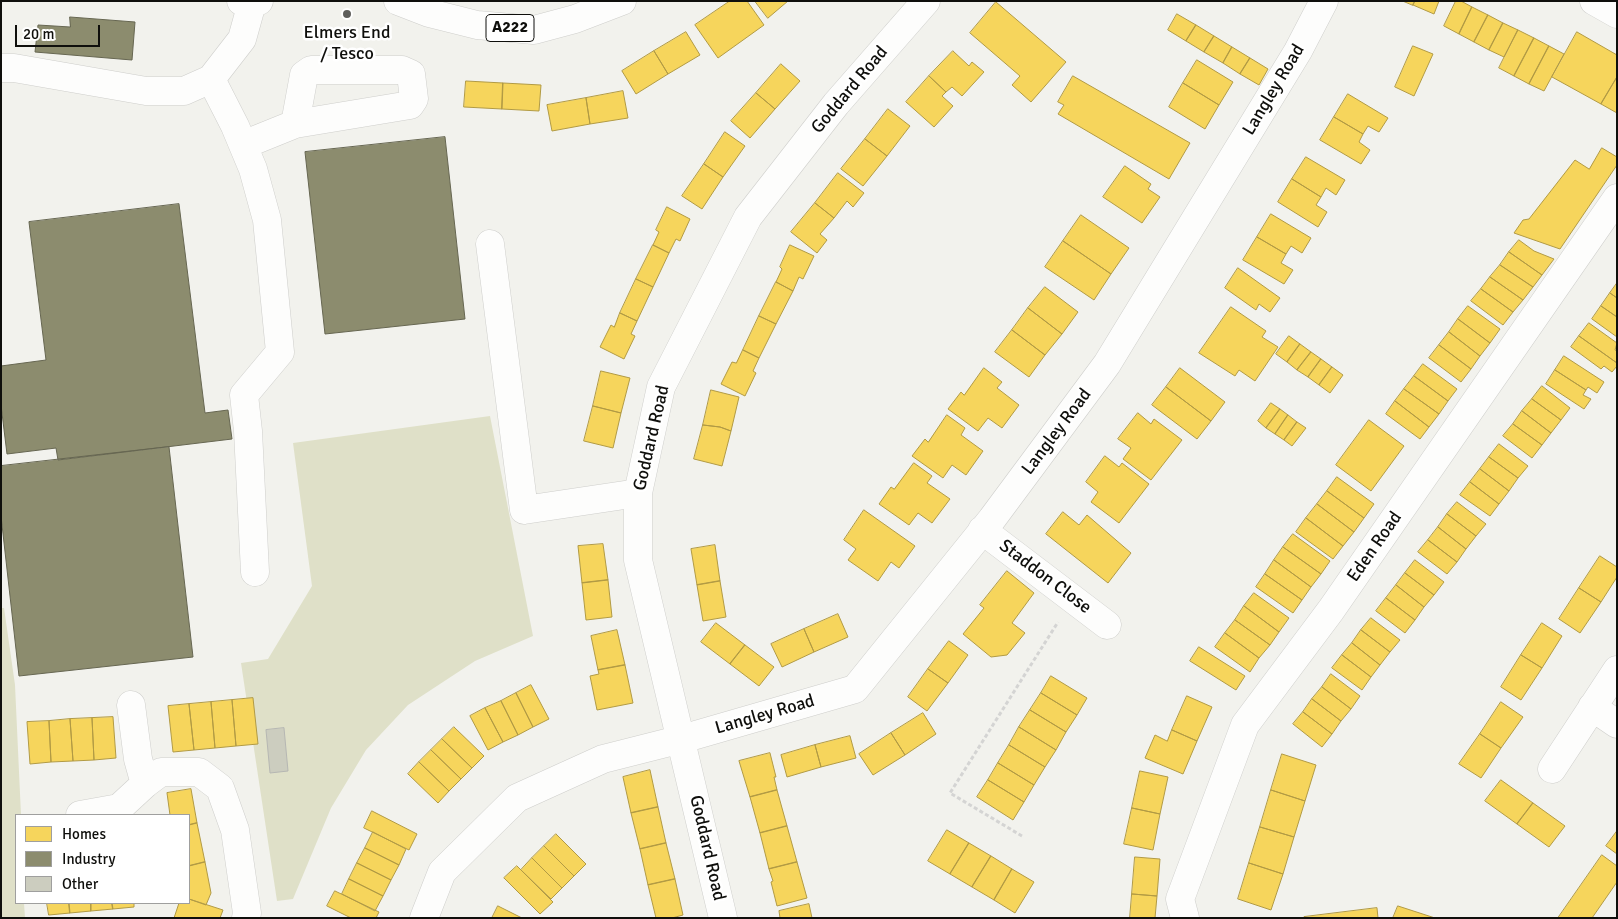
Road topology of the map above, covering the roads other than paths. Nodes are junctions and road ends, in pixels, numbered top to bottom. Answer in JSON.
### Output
{"nodes":[{"id":1,"x":398,"y":1,"type":"edge"},
{"id":2,"x":622,"y":1,"type":"edge"},
{"id":3,"x":926,"y":1,"type":"edge"},
{"id":4,"x":1324,"y":1,"type":"edge"},
{"id":5,"x":1594,"y":1,"type":"edge"},
{"id":6,"x":251,"y":2,"type":"edge"},
{"id":7,"x":1617,"y":14,"type":"edge"},
{"id":8,"x":1,"y":68,"type":"edge"},
{"id":9,"x":211,"y":79,"type":"junction"},
{"id":10,"x":295,"y":124,"type":"dead end"},
{"id":11,"x":243,"y":145,"type":"junction"},
{"id":12,"x":1617,"y":198,"type":"edge"},
{"id":13,"x":490,"y":244,"type":"dead end"},
{"id":14,"x":638,"y":493,"type":"junction"},
{"id":15,"x":982,"y":530,"type":"junction"},
{"id":16,"x":255,"y":572,"type":"dead end"},
{"id":17,"x":1107,"y":625,"type":"dead end"},
{"id":18,"x":1617,"y":670,"type":"edge"},
{"id":19,"x":131,"y":705,"type":"dead end"},
{"id":20,"x":1592,"y":707,"type":"junction"},
{"id":21,"x":1617,"y":724,"type":"edge"},
{"id":22,"x":682,"y":739,"type":"junction"},
{"id":23,"x":1552,"y":769,"type":"dead end"},
{"id":24,"x":145,"y":784,"type":"junction"},
{"id":25,"x":85,"y":814,"type":"edge"},
{"id":26,"x":246,"y":918,"type":"edge"},
{"id":27,"x":424,"y":918,"type":"edge"},
{"id":28,"x":723,"y":918,"type":"edge"},
{"id":29,"x":1184,"y":918,"type":"edge"}],
"edges":[{"from":1,"to":2,"type":"street","number":"A222"},
{"from":3,"to":14,"type":"street","name":"Goddard Road"},
{"from":4,"to":15,"type":"street","name":"Langley Road"},
{"from":5,"to":7,"type":"street"},
{"from":6,"to":9,"type":"street"},
{"from":8,"to":9,"type":"street"},
{"from":9,"to":11,"type":"street"},
{"from":10,"to":11,"type":"street"},
{"from":11,"to":16,"type":"street"},
{"from":12,"to":29,"type":"street","name":"Eden Road"},
{"from":13,"to":14,"type":"street"},
{"from":14,"to":22,"type":"street","name":"Goddard Road"},
{"from":15,"to":17,"type":"street","name":"Staddon Close"},
{"from":15,"to":22,"type":"street","name":"Langley Road"},
{"from":18,"to":20,"type":"street"},
{"from":19,"to":24,"type":"street"},
{"from":20,"to":21,"type":"street"},
{"from":20,"to":23,"type":"street"},
{"from":22,"to":27,"type":"street","name":"Langley Road"},
{"from":22,"to":28,"type":"street","name":"Goddard Road"},
{"from":24,"to":25,"type":"street"},
{"from":24,"to":26,"type":"street"}]}
